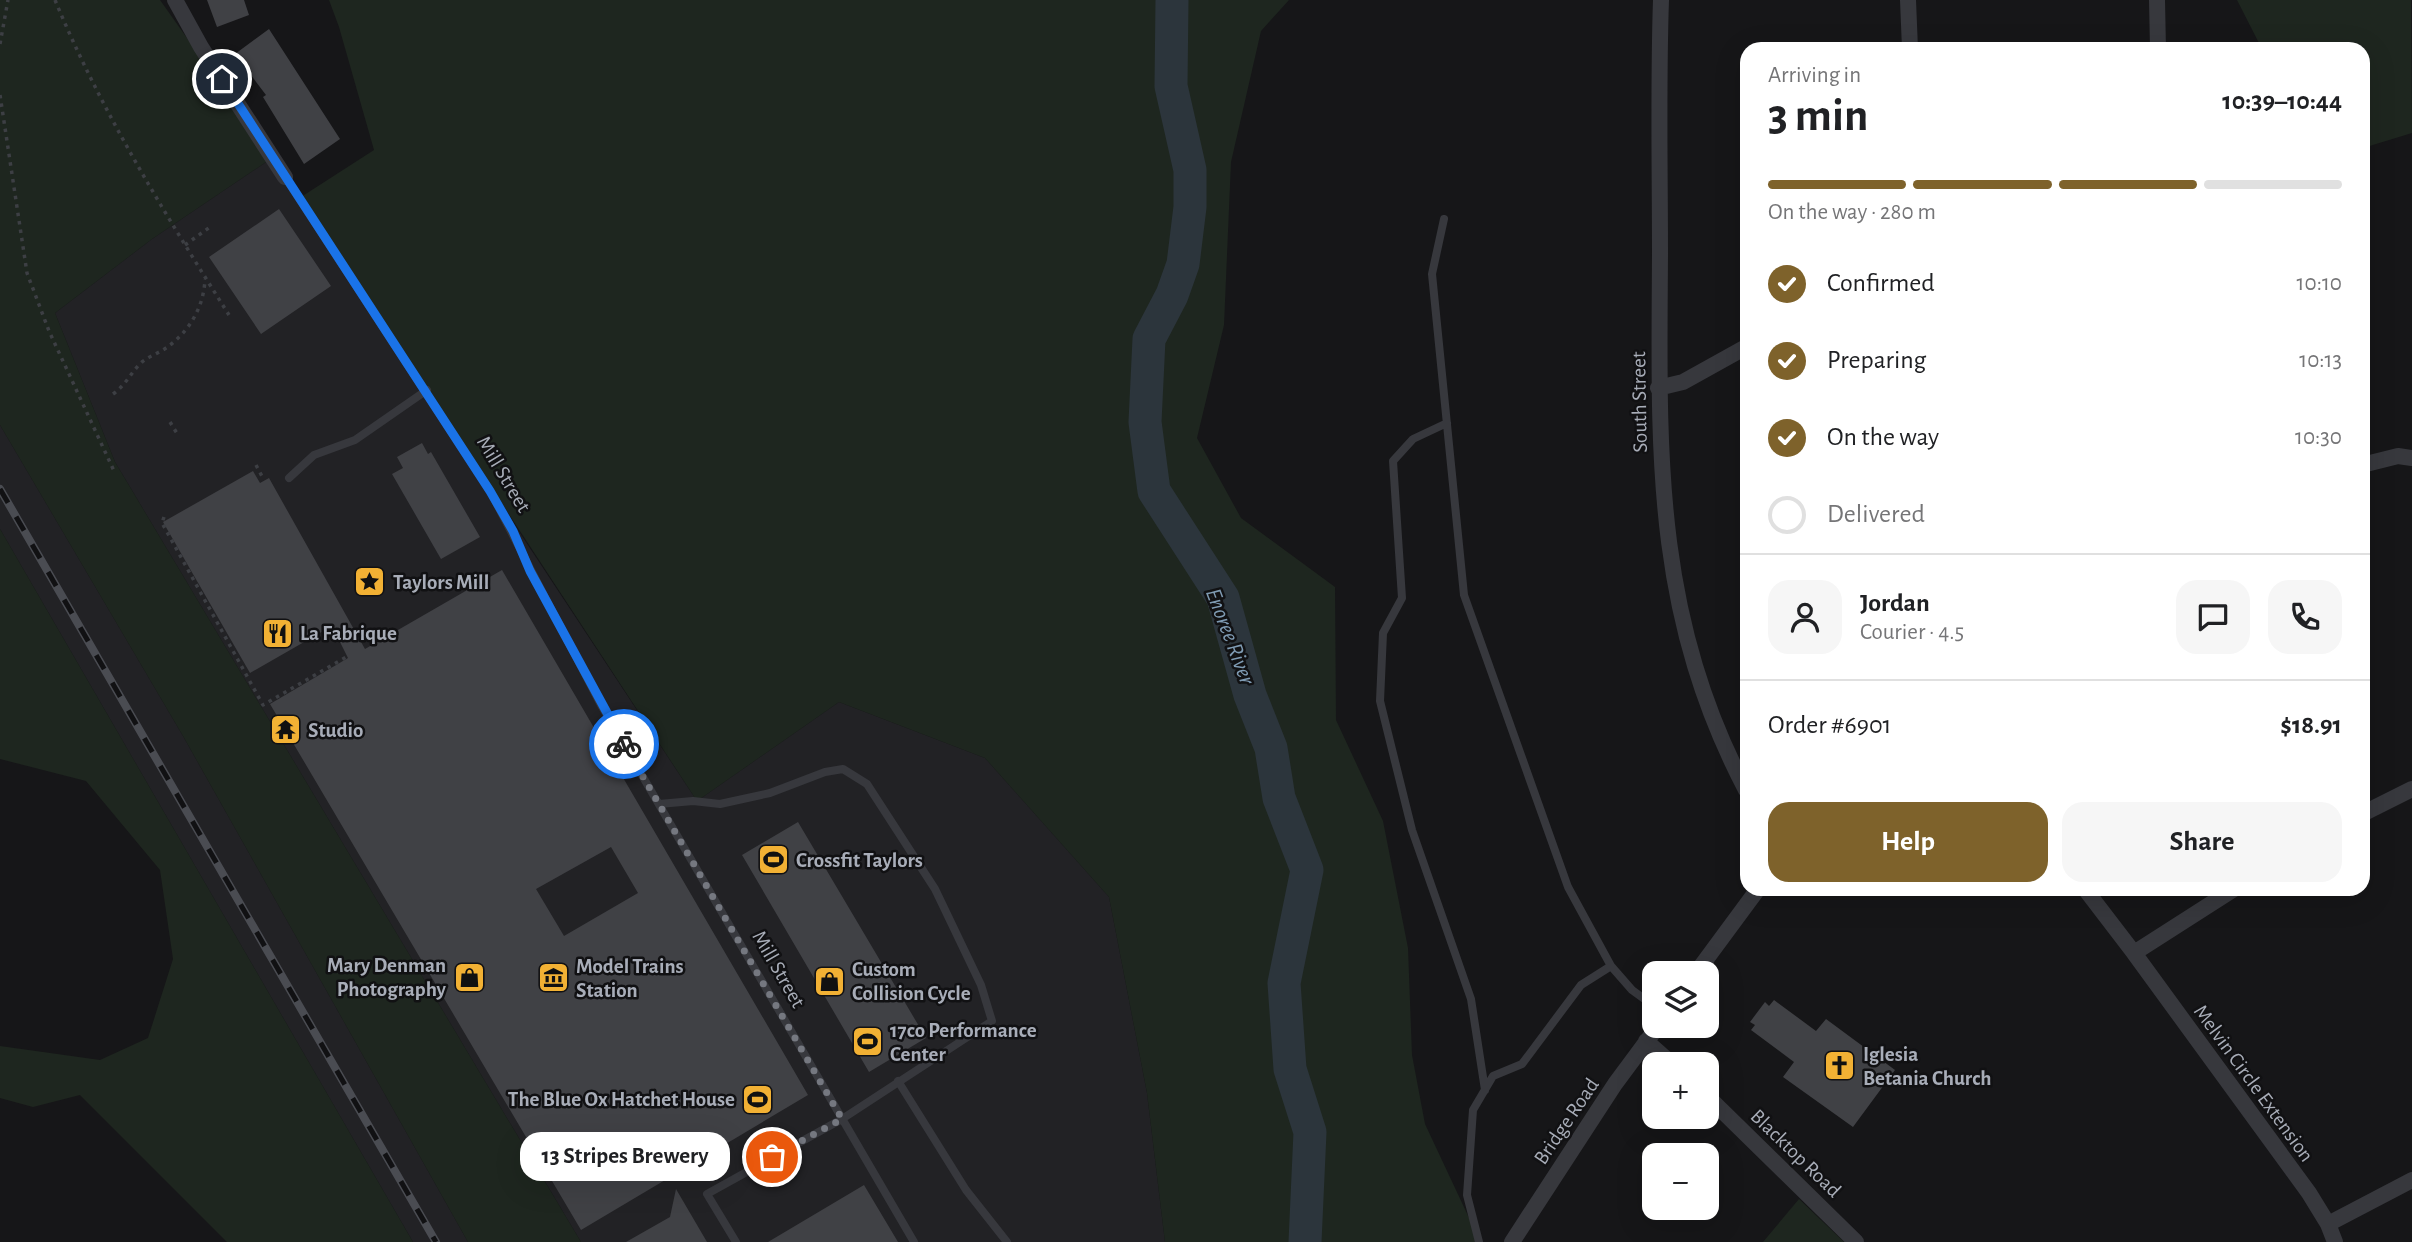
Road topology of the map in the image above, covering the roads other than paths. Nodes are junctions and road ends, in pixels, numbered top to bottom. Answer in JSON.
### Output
{"nodes":[{"id":1,"x":175,"y":0,"type":"edge"},
{"id":2,"x":1661,"y":0,"type":"edge"},
{"id":3,"x":1908,"y":0,"type":"edge"},
{"id":4,"x":2157,"y":0,"type":"edge"},
{"id":5,"x":1910,"y":42,"type":"edge"},
{"id":6,"x":2158,"y":42,"type":"edge"},
{"id":7,"x":285,"y":177,"type":"joint"},
{"id":8,"x":1444,"y":219,"type":"dead end"},
{"id":9,"x":1740,"y":350,"type":"edge"},
{"id":10,"x":1658,"y":388,"type":"junction"},
{"id":11,"x":427,"y":390,"type":"junction"},
{"id":12,"x":1447,"y":423,"type":"junction"},
{"id":13,"x":2412,"y":458,"type":"edge"},
{"id":14,"x":2370,"y":462,"type":"edge"},
{"id":15,"x":289,"y":478,"type":"dead end"},
{"id":16,"x":1740,"y":776,"type":"edge"},
{"id":17,"x":2412,"y":789,"type":"edge"},
{"id":18,"x":659,"y":804,"type":"junction"},
{"id":19,"x":2370,"y":810,"type":"edge"},
{"id":20,"x":1753,"y":896,"type":"edge"},
{"id":21,"x":2090,"y":896,"type":"edge"},
{"id":22,"x":2223,"y":896,"type":"edge"},
{"id":23,"x":2134,"y":953,"type":"junction"},
{"id":24,"x":1705,"y":961,"type":"edge"},
{"id":25,"x":1611,"y":966,"type":"junction"},
{"id":26,"x":1642,"y":997,"type":"edge"},
{"id":27,"x":1648,"y":1038,"type":"edge"},
{"id":28,"x":1646,"y":1041,"type":"junction"},
{"id":29,"x":1658,"y":1052,"type":"edge"},
{"id":30,"x":898,"y":1081,"type":"junction"},
{"id":31,"x":1485,"y":1090,"type":"junction"},
{"id":32,"x":1719,"y":1108,"type":"edge"},
{"id":33,"x":842,"y":1119,"type":"junction"},
{"id":34,"x":2412,"y":1180,"type":"edge"},
{"id":35,"x":2328,"y":1224,"type":"junction"},
{"id":36,"x":736,"y":1242,"type":"edge"},
{"id":37,"x":914,"y":1242,"type":"edge"},
{"id":38,"x":1007,"y":1242,"type":"edge"},
{"id":39,"x":1479,"y":1242,"type":"edge"},
{"id":40,"x":1512,"y":1242,"type":"edge"},
{"id":41,"x":1856,"y":1242,"type":"edge"},
{"id":42,"x":2335,"y":1242,"type":"edge"}],
"edges":[{"from":1,"to":7,"type":"street","name":"Mill Street"},
{"from":2,"to":10,"type":"street","name":"South Street"},
{"from":3,"to":5,"type":"street"},
{"from":4,"to":6,"type":"street"},
{"from":7,"to":11,"type":"lane","name":"Mill Street"},
{"from":8,"to":12,"type":"lane"},
{"from":9,"to":10,"type":"street"},
{"from":10,"to":16,"type":"street","name":"South Street"},
{"from":11,"to":15,"type":"lane"},
{"from":11,"to":18,"type":"lane","name":"Mill Street"},
{"from":12,"to":25,"type":"lane"},
{"from":12,"to":31,"type":"lane"},
{"from":13,"to":14,"type":"street"},
{"from":17,"to":19,"type":"street"},
{"from":18,"to":30,"type":"lane"},
{"from":18,"to":33,"type":"lane","name":"Mill Street"},
{"from":20,"to":24,"type":"street"},
{"from":21,"to":23,"type":"street","name":"Melvin Circle Extension"},
{"from":22,"to":23,"type":"street"},
{"from":23,"to":35,"type":"street","name":"Melvin Circle Extension"},
{"from":25,"to":26,"type":"lane"},
{"from":25,"to":31,"type":"lane"},
{"from":27,"to":28,"type":"street","name":"Bridge Road"},
{"from":28,"to":29,"type":"street"},
{"from":28,"to":40,"type":"street","name":"Bridge Road"},
{"from":30,"to":33,"type":"lane"},
{"from":30,"to":38,"type":"lane"},
{"from":31,"to":39,"type":"lane"},
{"from":32,"to":41,"type":"street","name":"Blacktop Road"},
{"from":33,"to":36,"type":"lane"},
{"from":33,"to":37,"type":"lane","name":"Mill Street"},
{"from":34,"to":35,"type":"street"},
{"from":35,"to":42,"type":"street","name":"Melvin Circle Extension"}]}
